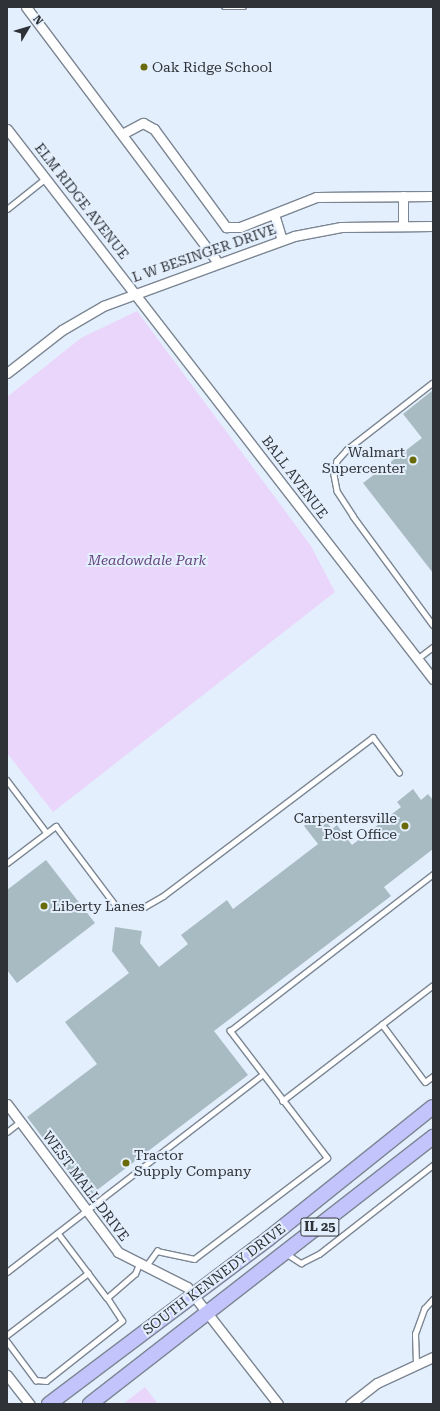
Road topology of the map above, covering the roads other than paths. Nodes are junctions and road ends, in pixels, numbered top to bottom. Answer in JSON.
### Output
{"nodes":[{"id":1,"x":26,"y":7,"type":"edge"},
{"id":2,"x":224,"y":7,"type":"edge"},
{"id":3,"x":244,"y":7,"type":"edge"},
{"id":4,"x":7,"y":129,"type":"edge"},
{"id":5,"x":122,"y":134,"type":"junction"},
{"id":6,"x":46,"y":178,"type":"junction"},
{"id":7,"x":404,"y":196,"type":"junction"},
{"id":8,"x":433,"y":196,"type":"edge"},
{"id":9,"x":7,"y":209,"type":"edge"},
{"id":10,"x":274,"y":214,"type":"junction"},
{"id":11,"x":403,"y":226,"type":"junction"},
{"id":12,"x":433,"y":226,"type":"edge"},
{"id":13,"x":282,"y":240,"type":"junction"},
{"id":14,"x":218,"y":263,"type":"junction"},
{"id":15,"x":135,"y":291,"type":"junction"},
{"id":16,"x":7,"y":373,"type":"edge"},
{"id":17,"x":433,"y":383,"type":"edge"},
{"id":18,"x":433,"y":625,"type":"edge"},
{"id":19,"x":433,"y":647,"type":"edge"},
{"id":20,"x":417,"y":659,"type":"junction"},
{"id":21,"x":433,"y":679,"type":"edge"},
{"id":22,"x":399,"y":772,"type":"dead end"},
{"id":23,"x":7,"y":780,"type":"edge"},
{"id":24,"x":47,"y":833,"type":"junction"},
{"id":25,"x":7,"y":863,"type":"edge"},
{"id":26,"x":433,"y":874,"type":"edge"},
{"id":27,"x":433,"y":985,"type":"edge"},
{"id":28,"x":382,"y":1024,"type":"junction"},
{"id":29,"x":262,"y":1075,"type":"junction"},
{"id":30,"x":433,"y":1076,"type":"edge"},
{"id":31,"x":282,"y":1101,"type":"junction"},
{"id":32,"x":7,"y":1104,"type":"edge"},
{"id":33,"x":433,"y":1107,"type":"edge"},
{"id":34,"x":20,"y":1122,"type":"junction"},
{"id":35,"x":7,"y":1132,"type":"edge"},
{"id":36,"x":433,"y":1137,"type":"edge"},
{"id":37,"x":433,"y":1165,"type":"edge"},
{"id":38,"x":86,"y":1210,"type":"junction"},
{"id":39,"x":58,"y":1233,"type":"junction"},
{"id":40,"x":287,"y":1254,"type":"junction"},
{"id":41,"x":142,"y":1266,"type":"junction"},
{"id":42,"x":7,"y":1272,"type":"edge"},
{"id":43,"x":88,"y":1273,"type":"junction"},
{"id":44,"x":193,"y":1295,"type":"junction"},
{"id":45,"x":107,"y":1298,"type":"junction"},
{"id":46,"x":433,"y":1299,"type":"edge"},
{"id":47,"x":207,"y":1315,"type":"junction"},
{"id":48,"x":7,"y":1335,"type":"edge"},
{"id":49,"x":7,"y":1341,"type":"edge"},
{"id":50,"x":433,"y":1357,"type":"edge"},
{"id":51,"x":416,"y":1363,"type":"junction"},
{"id":52,"x":7,"y":1375,"type":"edge"},
{"id":53,"x":30,"y":1404,"type":"edge"},
{"id":54,"x":49,"y":1404,"type":"edge"},
{"id":55,"x":90,"y":1404,"type":"edge"},
{"id":56,"x":278,"y":1404,"type":"edge"},
{"id":57,"x":350,"y":1404,"type":"edge"}],
"edges":[{"from":1,"to":5,"type":"street"},
{"from":2,"to":3,"type":"lane"},
{"from":4,"to":6,"type":"street","name":"ELM RIDGE AVENUE"},
{"from":5,"to":10,"type":"street"},
{"from":5,"to":14,"type":"street"},
{"from":6,"to":9,"type":"lane"},
{"from":6,"to":15,"type":"street","name":"ELM RIDGE AVENUE"},
{"from":7,"to":8,"type":"street"},
{"from":7,"to":10,"type":"street"},
{"from":7,"to":11,"type":"street"},
{"from":10,"to":13,"type":"street"},
{"from":11,"to":12,"type":"street","name":"L W BESINGER DRIVE"},
{"from":11,"to":13,"type":"street","name":"L W BESINGER DRIVE"},
{"from":13,"to":14,"type":"street","name":"L W BESINGER DRIVE"},
{"from":14,"to":15,"type":"street","name":"L W BESINGER DRIVE"},
{"from":15,"to":16,"type":"street","name":"L W BESINGER DRIVE"},
{"from":15,"to":20,"type":"street","name":"BALL AVENUE"},
{"from":17,"to":18,"type":"lane"},
{"from":19,"to":20,"type":"lane"},
{"from":20,"to":21,"type":"street","name":"BALL AVENUE"},
{"from":22,"to":24,"type":"lane"},
{"from":23,"to":24,"type":"lane"},
{"from":24,"to":25,"type":"lane"},
{"from":26,"to":29,"type":"lane"},
{"from":27,"to":28,"type":"lane"},
{"from":28,"to":30,"type":"lane"},
{"from":28,"to":31,"type":"lane"},
{"from":29,"to":31,"type":"lane"},
{"from":29,"to":38,"type":"lane"},
{"from":31,"to":41,"type":"lane"},
{"from":32,"to":34,"type":"street","name":"WEST MALL DRIVE"},
{"from":33,"to":44,"type":"main road","name":"SOUTH KENNEDY DRIVE","number":"IL 25"},
{"from":34,"to":35,"type":"lane"},
{"from":34,"to":38,"type":"street","name":"WEST MALL DRIVE"},
{"from":36,"to":40,"type":"main road","name":"SOUTH KENNEDY DRIVE","number":"IL 25"},
{"from":37,"to":40,"type":"lane"},
{"from":38,"to":39,"type":"lane"},
{"from":38,"to":41,"type":"street","name":"WEST MALL DRIVE"},
{"from":39,"to":42,"type":"lane"},
{"from":39,"to":43,"type":"lane"},
{"from":40,"to":47,"type":"main road","name":"SOUTH KENNEDY DRIVE","number":"IL 25"},
{"from":41,"to":44,"type":"street","name":"WEST MALL DRIVE"},
{"from":41,"to":45,"type":"lane"},
{"from":43,"to":45,"type":"lane"},
{"from":43,"to":48,"type":"lane"},
{"from":44,"to":47,"type":"street","name":"WEST MALL DRIVE"},
{"from":44,"to":54,"type":"main road","name":"SOUTH KENNEDY DRIVE","number":"IL 25"},
{"from":45,"to":49,"type":"lane"},
{"from":46,"to":51,"type":"lane"},
{"from":47,"to":55,"type":"main road","name":"SOUTH KENNEDY DRIVE","number":"IL 25"},
{"from":47,"to":56,"type":"street","name":"WEST MALL DRIVE"},
{"from":50,"to":51,"type":"street"},
{"from":51,"to":57,"type":"street"},
{"from":52,"to":53,"type":"street"}]}
